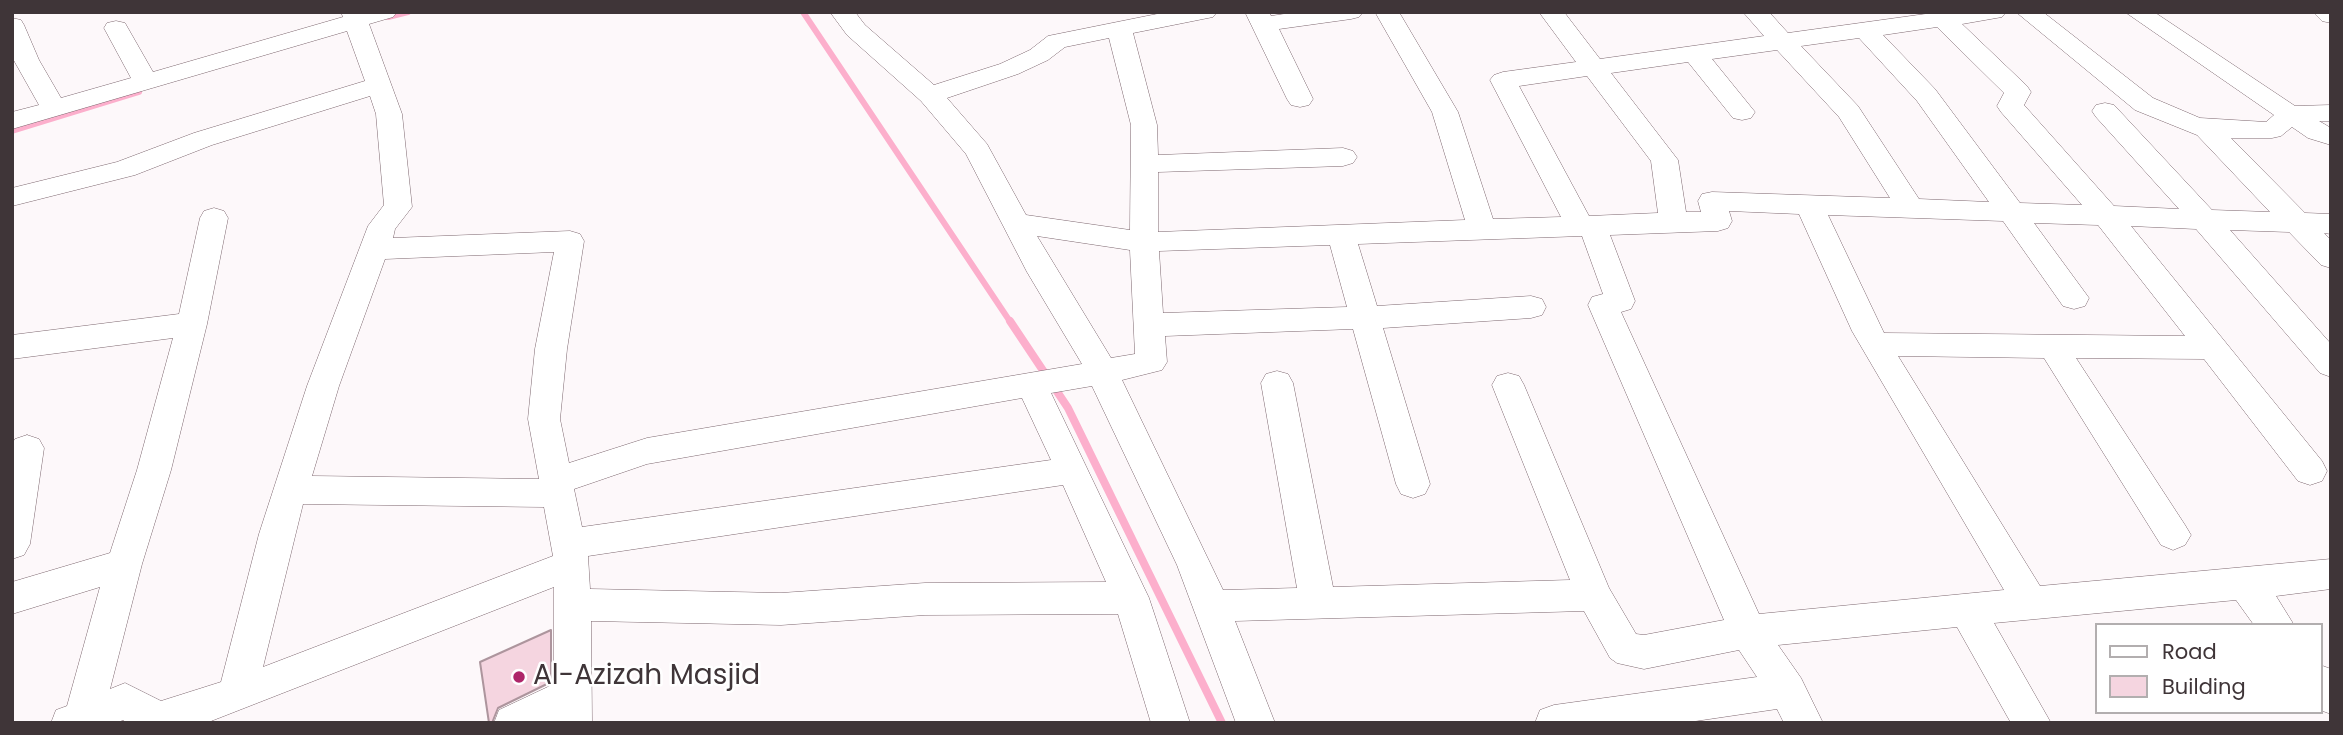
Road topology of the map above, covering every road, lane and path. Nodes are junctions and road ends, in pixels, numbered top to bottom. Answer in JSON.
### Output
{"nodes":[{"id":1,"x":385,"y":12,"type":"edge"},
{"id":2,"x":842,"y":12,"type":"edge"},
{"id":3,"x":1205,"y":12,"type":"edge"},
{"id":4,"x":1351,"y":12,"type":"edge"},
{"id":5,"x":1387,"y":12,"type":"edge"},
{"id":6,"x":1550,"y":12,"type":"edge"},
{"id":7,"x":1755,"y":12,"type":"edge"},
{"id":8,"x":1994,"y":12,"type":"edge"},
{"id":9,"x":2028,"y":12,"type":"edge"},
{"id":10,"x":2137,"y":12,"type":"edge"},
{"id":11,"x":2325,"y":12,"type":"edge"},
{"id":12,"x":1323,"y":14,"type":"edge"},
{"id":13,"x":355,"y":16,"type":"edge"},
{"id":14,"x":2331,"y":16,"type":"edge"},
{"id":15,"x":1261,"y":18,"type":"edge"},
{"id":16,"x":1943,"y":19,"type":"junction"},
{"id":17,"x":12,"y":25,"type":"edge"},
{"id":18,"x":116,"y":28,"type":"dead end"},
{"id":19,"x":1119,"y":28,"type":"junction"},
{"id":20,"x":1865,"y":30,"type":"junction"},
{"id":21,"x":1784,"y":41,"type":"junction"},
{"id":22,"x":1695,"y":54,"type":"junction"},
{"id":23,"x":19,"y":61,"type":"edge"},
{"id":24,"x":1595,"y":67,"type":"junction"},
{"id":25,"x":146,"y":82,"type":"junction"},
{"id":26,"x":379,"y":85,"type":"junction"},
{"id":27,"x":930,"y":95,"type":"junction"},
{"id":28,"x":1300,"y":99,"type":"dead end"},
{"id":29,"x":54,"y":109,"type":"junction"},
{"id":30,"x":2105,"y":111,"type":"dead end"},
{"id":31,"x":1742,"y":112,"type":"dead end"},
{"id":32,"x":2331,"y":113,"type":"edge"},
{"id":33,"x":2291,"y":114,"type":"junction"},
{"id":34,"x":12,"y":121,"type":"edge"},
{"id":35,"x":2205,"y":127,"type":"junction"},
{"id":36,"x":2331,"y":137,"type":"edge"},
{"id":37,"x":2331,"y":149,"type":"edge"},
{"id":38,"x":1343,"y":156,"type":"dead end"},
{"id":39,"x":2331,"y":156,"type":"edge"},
{"id":40,"x":1144,"y":164,"type":"junction"},
{"id":41,"x":14,"y":204,"type":"edge"},
{"id":42,"x":1809,"y":205,"type":"junction"},
{"id":43,"x":1910,"y":208,"type":"junction"},
{"id":44,"x":2010,"y":212,"type":"junction"},
{"id":45,"x":2106,"y":215,"type":"junction"},
{"id":46,"x":214,"y":218,"type":"dead end"},
{"id":47,"x":2204,"y":219,"type":"junction"},
{"id":48,"x":1016,"y":223,"type":"junction"},
{"id":49,"x":1674,"y":223,"type":"junction"},
{"id":50,"x":2299,"y":223,"type":"junction"},
{"id":51,"x":2331,"y":224,"type":"edge"},
{"id":52,"x":1586,"y":226,"type":"junction"},
{"id":53,"x":1482,"y":229,"type":"junction"},
{"id":54,"x":1341,"y":234,"type":"junction"},
{"id":55,"x":1144,"y":242,"type":"junction"},
{"id":56,"x":375,"y":248,"type":"junction"},
{"id":57,"x":2331,"y":258,"type":"edge"},
{"id":58,"x":2074,"y":298,"type":"dead end"},
{"id":59,"x":1531,"y":307,"type":"dead end"},
{"id":60,"x":1364,"y":318,"type":"junction"},
{"id":61,"x":192,"y":324,"type":"junction"},
{"id":62,"x":1149,"y":325,"type":"junction"},
{"id":63,"x":1876,"y":344,"type":"junction"},
{"id":64,"x":12,"y":347,"type":"edge"},
{"id":65,"x":2054,"y":348,"type":"junction"},
{"id":66,"x":2212,"y":348,"type":"junction"},
{"id":67,"x":2331,"y":365,"type":"edge"},
{"id":68,"x":1093,"y":373,"type":"junction"},
{"id":69,"x":1036,"y":383,"type":"junction"},
{"id":70,"x":1277,"y":383,"type":"dead end"},
{"id":71,"x":1508,"y":385,"type":"dead end"},
{"id":72,"x":27,"y":448,"type":"dead end"},
{"id":73,"x":1073,"y":470,"type":"junction"},
{"id":74,"x":2310,"y":471,"type":"dead end"},
{"id":75,"x":1413,"y":484,"type":"dead end"},
{"id":76,"x":557,"y":487,"type":"junction"},
{"id":77,"x":290,"y":491,"type":"junction"},
{"id":78,"x":2173,"y":535,"type":"dead end"},
{"id":79,"x":12,"y":544,"type":"edge"},
{"id":80,"x":570,"y":554,"type":"junction"},
{"id":81,"x":124,"y":564,"type":"junction"},
{"id":82,"x":2331,"y":574,"type":"edge"},
{"id":83,"x":2245,"y":584,"type":"junction"},
{"id":84,"x":1594,"y":595,"type":"junction"},
{"id":85,"x":12,"y":598,"type":"edge"},
{"id":86,"x":1131,"y":598,"type":"junction"},
{"id":87,"x":1318,"y":603,"type":"junction"},
{"id":88,"x":2031,"y":603,"type":"junction"},
{"id":89,"x":572,"y":605,"type":"junction"},
{"id":90,"x":1210,"y":606,"type":"junction"},
{"id":91,"x":1966,"y":609,"type":"junction"},
{"id":92,"x":2274,"y":623,"type":"edge"},
{"id":93,"x":1748,"y":632,"type":"junction"},
{"id":94,"x":237,"y":695,"type":"junction"},
{"id":95,"x":1795,"y":707,"type":"edge"},
{"id":96,"x":573,"y":709,"type":"edge"},
{"id":97,"x":77,"y":720,"type":"edge"},
{"id":98,"x":513,"y":723,"type":"edge"},
{"id":99,"x":1171,"y":723,"type":"edge"},
{"id":100,"x":1256,"y":723,"type":"edge"},
{"id":101,"x":1554,"y":723,"type":"edge"},
{"id":102,"x":2032,"y":723,"type":"edge"}],
"edges":[{"from":1,"to":13,"type":"street"},
{"from":2,"to":27,"type":"street"},
{"from":3,"to":19,"type":"street"},
{"from":4,"to":12,"type":"street"},
{"from":5,"to":53,"type":"street"},
{"from":6,"to":24,"type":"street"},
{"from":7,"to":21,"type":"street"},
{"from":8,"to":16,"type":"street"},
{"from":9,"to":35,"type":"street"},
{"from":10,"to":33,"type":"street"},
{"from":11,"to":14,"type":"street"},
{"from":12,"to":15,"type":"street"},
{"from":13,"to":25,"type":"street"},
{"from":13,"to":26,"type":"street"},
{"from":15,"to":28,"type":"street"},
{"from":16,"to":20,"type":"street"},
{"from":16,"to":45,"type":"street"},
{"from":17,"to":23,"type":"street"},
{"from":18,"to":25,"type":"street"},
{"from":19,"to":27,"type":"street"},
{"from":19,"to":40,"type":"street"},
{"from":20,"to":21,"type":"street"},
{"from":20,"to":44,"type":"street"},
{"from":21,"to":22,"type":"street"},
{"from":21,"to":43,"type":"street"},
{"from":22,"to":24,"type":"street"},
{"from":22,"to":31,"type":"street"},
{"from":23,"to":29,"type":"street"},
{"from":24,"to":49,"type":"street"},
{"from":24,"to":52,"type":"street"},
{"from":25,"to":29,"type":"street"},
{"from":26,"to":41,"type":"street"},
{"from":26,"to":56,"type":"street"},
{"from":27,"to":48,"type":"street"},
{"from":29,"to":34,"type":"street"},
{"from":30,"to":47,"type":"street"},
{"from":32,"to":33,"type":"street"},
{"from":33,"to":35,"type":"street"},
{"from":33,"to":36,"type":"street"},
{"from":35,"to":50,"type":"street"},
{"from":37,"to":39,"type":"street"},
{"from":38,"to":40,"type":"street"},
{"from":40,"to":55,"type":"street"},
{"from":42,"to":43,"type":"street"},
{"from":42,"to":49,"type":"street"},
{"from":42,"to":63,"type":"street"},
{"from":43,"to":44,"type":"street"},
{"from":44,"to":45,"type":"street"},
{"from":44,"to":58,"type":"street"},
{"from":45,"to":47,"type":"street"},
{"from":45,"to":66,"type":"street"},
{"from":46,"to":61,"type":"street"},
{"from":47,"to":50,"type":"street"},
{"from":47,"to":67,"type":"street"},
{"from":48,"to":55,"type":"street"},
{"from":48,"to":68,"type":"street"},
{"from":49,"to":52,"type":"street"},
{"from":50,"to":51,"type":"street"},
{"from":50,"to":57,"type":"street"},
{"from":52,"to":53,"type":"street"},
{"from":52,"to":93,"type":"street"},
{"from":53,"to":54,"type":"street"},
{"from":54,"to":55,"type":"street"},
{"from":54,"to":60,"type":"street"},
{"from":55,"to":62,"type":"street"},
{"from":56,"to":76,"type":"street"},
{"from":56,"to":77,"type":"street"},
{"from":59,"to":60,"type":"street"},
{"from":60,"to":62,"type":"street"},
{"from":60,"to":75,"type":"street"},
{"from":61,"to":64,"type":"street"},
{"from":61,"to":81,"type":"street"},
{"from":62,"to":68,"type":"street"},
{"from":63,"to":65,"type":"street"},
{"from":63,"to":88,"type":"street"},
{"from":65,"to":66,"type":"street"},
{"from":65,"to":78,"type":"street"},
{"from":66,"to":74,"type":"street"},
{"from":68,"to":69,"type":"street"},
{"from":68,"to":90,"type":"street"},
{"from":69,"to":73,"type":"street"},
{"from":69,"to":76,"type":"street"},
{"from":70,"to":87,"type":"street"},
{"from":71,"to":84,"type":"street"},
{"from":72,"to":79,"type":"street"},
{"from":73,"to":80,"type":"street"},
{"from":73,"to":86,"type":"street"},
{"from":76,"to":77,"type":"street"},
{"from":76,"to":80,"type":"street"},
{"from":77,"to":94,"type":"street"},
{"from":80,"to":89,"type":"street"},
{"from":80,"to":94,"type":"street"},
{"from":81,"to":85,"type":"street"},
{"from":81,"to":97,"type":"street"},
{"from":82,"to":83,"type":"street"},
{"from":83,"to":88,"type":"street"},
{"from":83,"to":92,"type":"street"},
{"from":84,"to":87,"type":"street"},
{"from":84,"to":93,"type":"street"},
{"from":86,"to":89,"type":"street"},
{"from":86,"to":99,"type":"street"},
{"from":87,"to":90,"type":"street"},
{"from":88,"to":91,"type":"street"},
{"from":89,"to":96,"type":"street"},
{"from":90,"to":100,"type":"street"},
{"from":91,"to":93,"type":"street"},
{"from":91,"to":102,"type":"street"},
{"from":93,"to":95,"type":"street"},
{"from":94,"to":97,"type":"street"},
{"from":95,"to":101,"type":"street"},
{"from":96,"to":98,"type":"street"}]}
